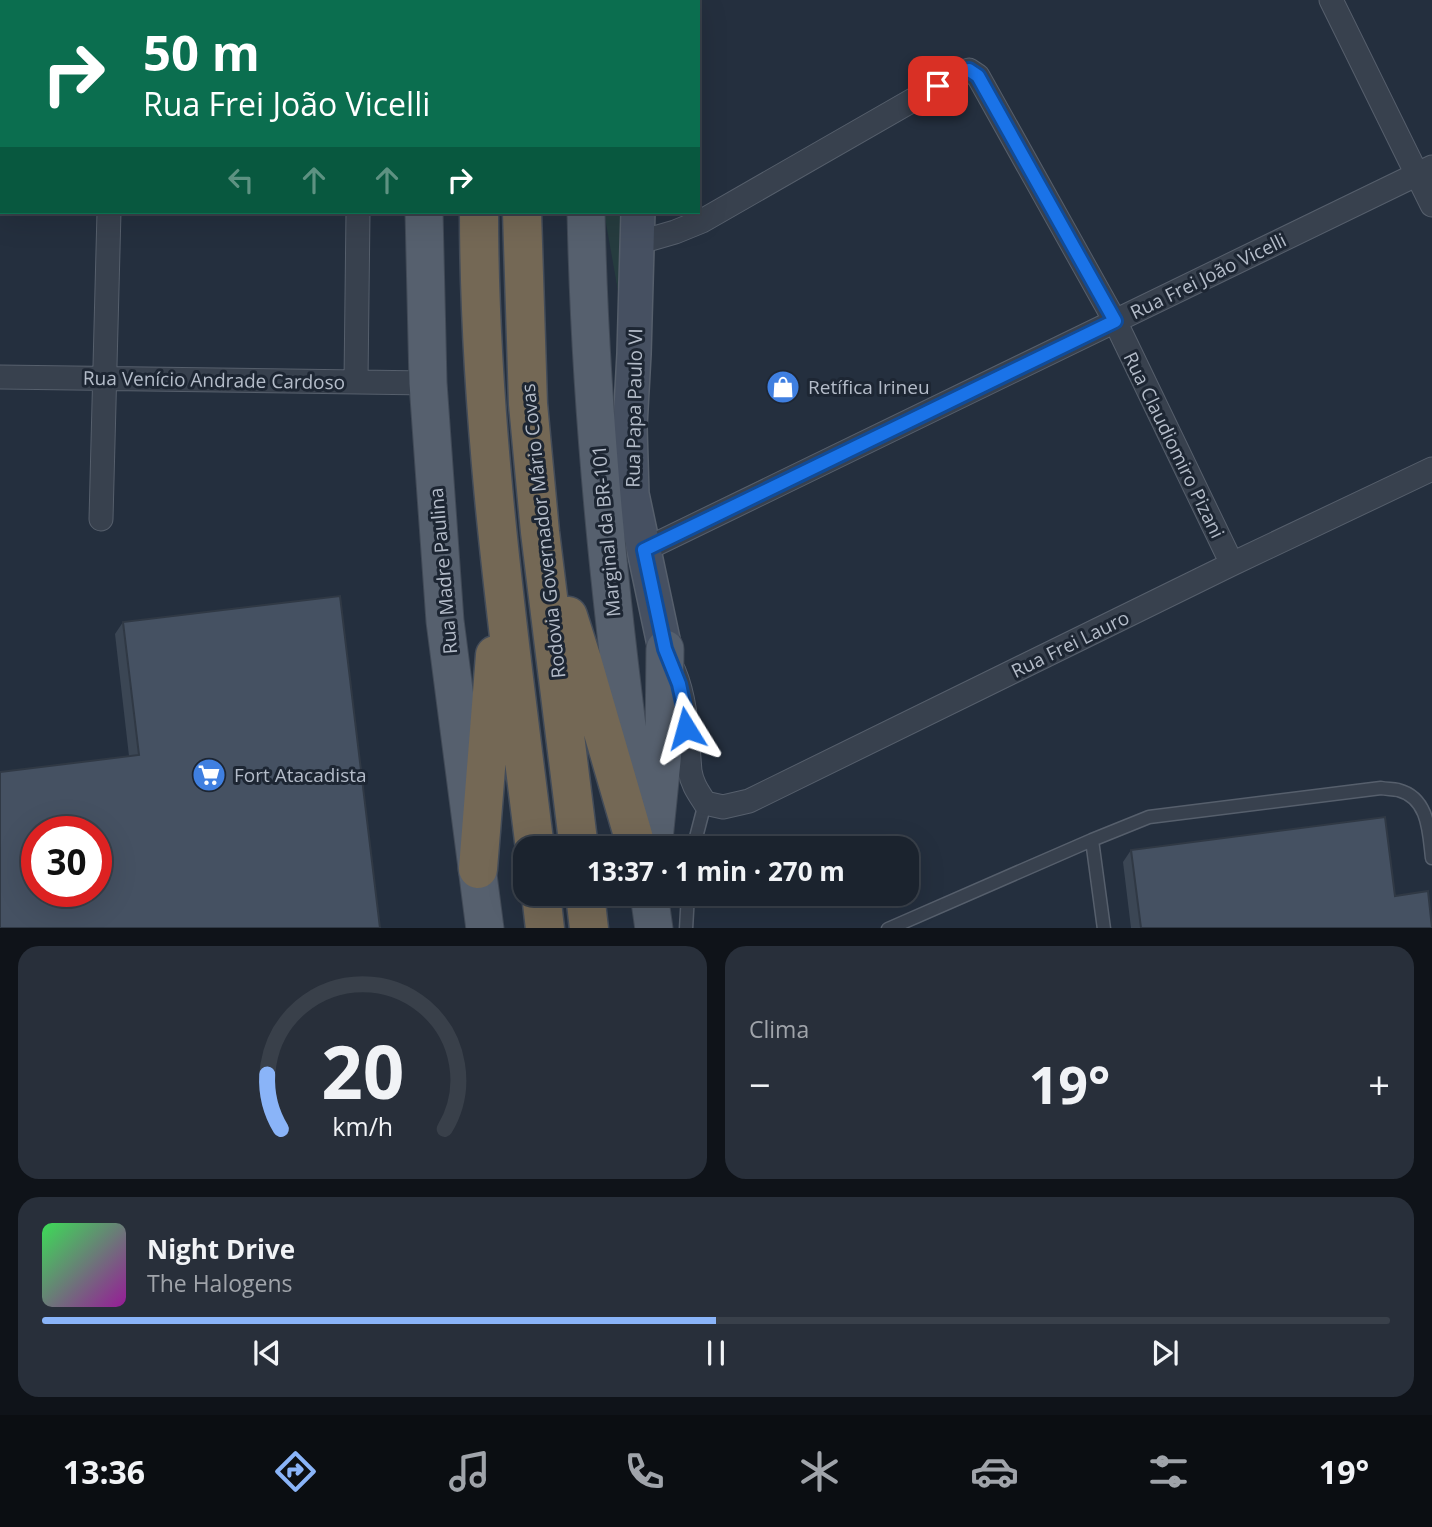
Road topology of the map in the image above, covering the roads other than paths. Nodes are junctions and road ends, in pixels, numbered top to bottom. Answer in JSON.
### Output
{"nodes":[{"id":1,"x":1331,"y":0,"type":"edge"},
{"id":2,"x":1424,"y":170,"type":"edge"},
{"id":3,"x":1432,"y":205,"type":"edge"},
{"id":4,"x":110,"y":214,"type":"edge"},
{"id":5,"x":358,"y":214,"type":"edge"},
{"id":6,"x":424,"y":214,"type":"edge"},
{"id":7,"x":479,"y":214,"type":"edge"},
{"id":8,"x":522,"y":214,"type":"edge"},
{"id":9,"x":586,"y":214,"type":"edge"},
{"id":10,"x":637,"y":228,"type":"edge"},
{"id":11,"x":1115,"y":321,"type":"junction"},
{"id":12,"x":0,"y":377,"type":"edge"},
{"id":13,"x":105,"y":378,"type":"junction"},
{"id":14,"x":356,"y":382,"type":"junction"},
{"id":15,"x":428,"y":383,"type":"junction"},
{"id":16,"x":1432,"y":469,"type":"edge"},
{"id":17,"x":101,"y":519,"type":"dead end"},
{"id":18,"x":540,"y":531,"type":"junction"},
{"id":19,"x":644,"y":550,"type":"junction"},
{"id":20,"x":1232,"y":564,"type":"junction"},
{"id":21,"x":502,"y":577,"type":"junction"},
{"id":22,"x":665,"y":649,"type":"junction"},
{"id":23,"x":705,"y":803,"type":"junction"},
{"id":24,"x":533,"y":836,"type":"edge"},
{"id":25,"x":577,"y":836,"type":"edge"},
{"id":26,"x":633,"y":836,"type":"edge"},
{"id":27,"x":641,"y":836,"type":"edge"},
{"id":28,"x":654,"y":836,"type":"edge"},
{"id":29,"x":696,"y":836,"type":"edge"},
{"id":30,"x":1092,"y":840,"type":"junction"},
{"id":31,"x":1432,"y":858,"type":"edge"},
{"id":32,"x":478,"y":869,"type":"junction"},
{"id":33,"x":542,"y":906,"type":"edge"},
{"id":34,"x":586,"y":906,"type":"edge"},
{"id":35,"x":651,"y":906,"type":"edge"},
{"id":36,"x":687,"y":906,"type":"edge"},
{"id":37,"x":485,"y":928,"type":"edge"},
{"id":38,"x":545,"y":928,"type":"edge"},
{"id":39,"x":589,"y":928,"type":"edge"},
{"id":40,"x":654,"y":928,"type":"edge"},
{"id":41,"x":686,"y":928,"type":"edge"},
{"id":42,"x":890,"y":928,"type":"edge"},
{"id":43,"x":1104,"y":928,"type":"edge"}],
"edges":[{"from":1,"to":2,"type":"street"},
{"from":2,"to":3,"type":"street"},
{"from":2,"to":11,"type":"street","name":"Rua Frei João Vicelli"},
{"from":4,"to":13,"type":"street"},
{"from":5,"to":14,"type":"street"},
{"from":6,"to":15,"type":"main road","name":"Rua Madre Paulina"},
{"from":7,"to":21,"type":"highway"},
{"from":8,"to":18,"type":"highway","name":"Rodovia Governador Mário Covas"},
{"from":9,"to":27,"type":"main road","name":"Marginal da BR-101"},
{"from":10,"to":11,"type":"street","name":"Rua Claudiomiro Pizani"},
{"from":10,"to":19,"type":"street","name":"Rua Papa Paulo VI"},
{"from":11,"to":19,"type":"street","name":"Rua Frei João Vicelli"},
{"from":11,"to":20,"type":"street","name":"Rua Claudiomiro Pizani"},
{"from":12,"to":13,"type":"street","name":"Rua Venício Andrade Cardoso"},
{"from":13,"to":14,"type":"street","name":"Rua Venício Andrade Cardoso"},
{"from":13,"to":17,"type":"street"},
{"from":14,"to":15,"type":"street","name":"Rua Venício Andrade Cardoso"},
{"from":15,"to":32,"type":"main road","name":"Rua Madre Paulina"},
{"from":16,"to":20,"type":"street","name":"Rua Frei Lauro"},
{"from":18,"to":25,"type":"highway","name":"Rodovia Governador Mário Covas"},
{"from":18,"to":26,"type":"highway"},
{"from":19,"to":22,"type":"street","name":"Rua Papa Paulo VI"},
{"from":20,"to":23,"type":"street","name":"Rua Frei Lauro"},
{"from":21,"to":24,"type":"highway"},
{"from":21,"to":32,"type":"highway"},
{"from":22,"to":23,"type":"street","name":"Rua Papa Paulo VI"},
{"from":22,"to":28,"type":"main road"},
{"from":23,"to":29,"type":"lane"},
{"from":30,"to":31,"type":"lane"},
{"from":30,"to":42,"type":"lane"},
{"from":30,"to":43,"type":"lane"},
{"from":32,"to":37,"type":"main road","name":"Rua Madre Paulina"},
{"from":33,"to":38,"type":"highway"},
{"from":34,"to":39,"type":"highway"},
{"from":35,"to":40,"type":"main road"},
{"from":36,"to":41,"type":"lane"}]}
